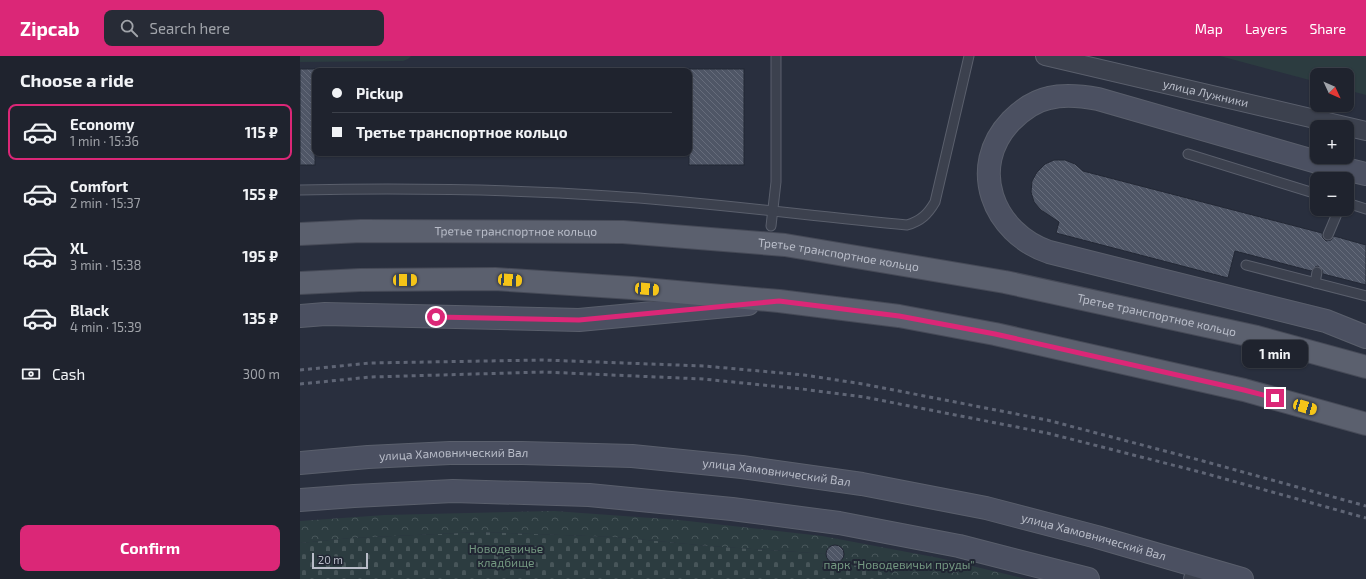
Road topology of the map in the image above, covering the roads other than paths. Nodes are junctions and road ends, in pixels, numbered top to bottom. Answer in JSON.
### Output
{"nodes":[{"id":1,"x":776,"y":56,"type":"edge"},
{"id":2,"x":969,"y":56,"type":"edge"},
{"id":3,"x":1045,"y":56,"type":"edge"},
{"id":4,"x":1366,"y":131,"type":"edge"},
{"id":5,"x":1188,"y":154,"type":"dead end"},
{"id":6,"x":1366,"y":174,"type":"edge"},
{"id":7,"x":300,"y":190,"type":"edge"},
{"id":8,"x":1310,"y":192,"type":"edge"},
{"id":9,"x":1354,"y":205,"type":"edge"},
{"id":10,"x":1366,"y":209,"type":"edge"},
{"id":11,"x":773,"y":212,"type":"junction"},
{"id":12,"x":1336,"y":216,"type":"edge"},
{"id":13,"x":771,"y":226,"type":"dead end"},
{"id":14,"x":300,"y":234,"type":"edge"},
{"id":15,"x":1328,"y":235,"type":"dead end"},
{"id":16,"x":1246,"y":265,"type":"dead end"},
{"id":17,"x":1317,"y":272,"type":"dead end"},
{"id":18,"x":1315,"y":283,"type":"junction"},
{"id":19,"x":300,"y":284,"type":"edge"},
{"id":20,"x":1366,"y":296,"type":"edge"},
{"id":21,"x":779,"y":301,"type":"junction"},
{"id":22,"x":300,"y":316,"type":"edge"},
{"id":23,"x":1366,"y":337,"type":"edge"},
{"id":24,"x":1366,"y":367,"type":"edge"},
{"id":25,"x":1366,"y":424,"type":"edge"},
{"id":26,"x":300,"y":463,"type":"edge"},
{"id":27,"x":300,"y":500,"type":"edge"},
{"id":28,"x":1216,"y":571,"type":"junction"},
{"id":29,"x":1088,"y":579,"type":"edge"},
{"id":30,"x":1193,"y":579,"type":"edge"},
{"id":31,"x":1242,"y":579,"type":"edge"}],
"edges":[{"from":1,"to":11,"type":"lane"},
{"from":2,"to":11,"type":"lane"},
{"from":3,"to":4,"type":"street","name":"улица Лужники"},
{"from":5,"to":8,"type":"lane"},
{"from":6,"to":23,"type":"main road"},
{"from":7,"to":11,"type":"lane"},
{"from":9,"to":10,"type":"lane"},
{"from":11,"to":13,"type":"lane"},
{"from":12,"to":15,"type":"lane"},
{"from":14,"to":24,"type":"main road","name":"Третье транспортное кольцо"},
{"from":16,"to":18,"type":"lane"},
{"from":17,"to":18,"type":"lane"},
{"from":18,"to":20,"type":"lane"},
{"from":19,"to":21,"type":"main road"},
{"from":21,"to":22,"type":"main road"},
{"from":21,"to":25,"type":"main road"},
{"from":26,"to":28,"type":"main road","name":"улица Хамовнический Вал"},
{"from":27,"to":29,"type":"main road"},
{"from":28,"to":30,"type":"street"},
{"from":28,"to":31,"type":"main road","name":"улица Хамовнический Вал"}]}
